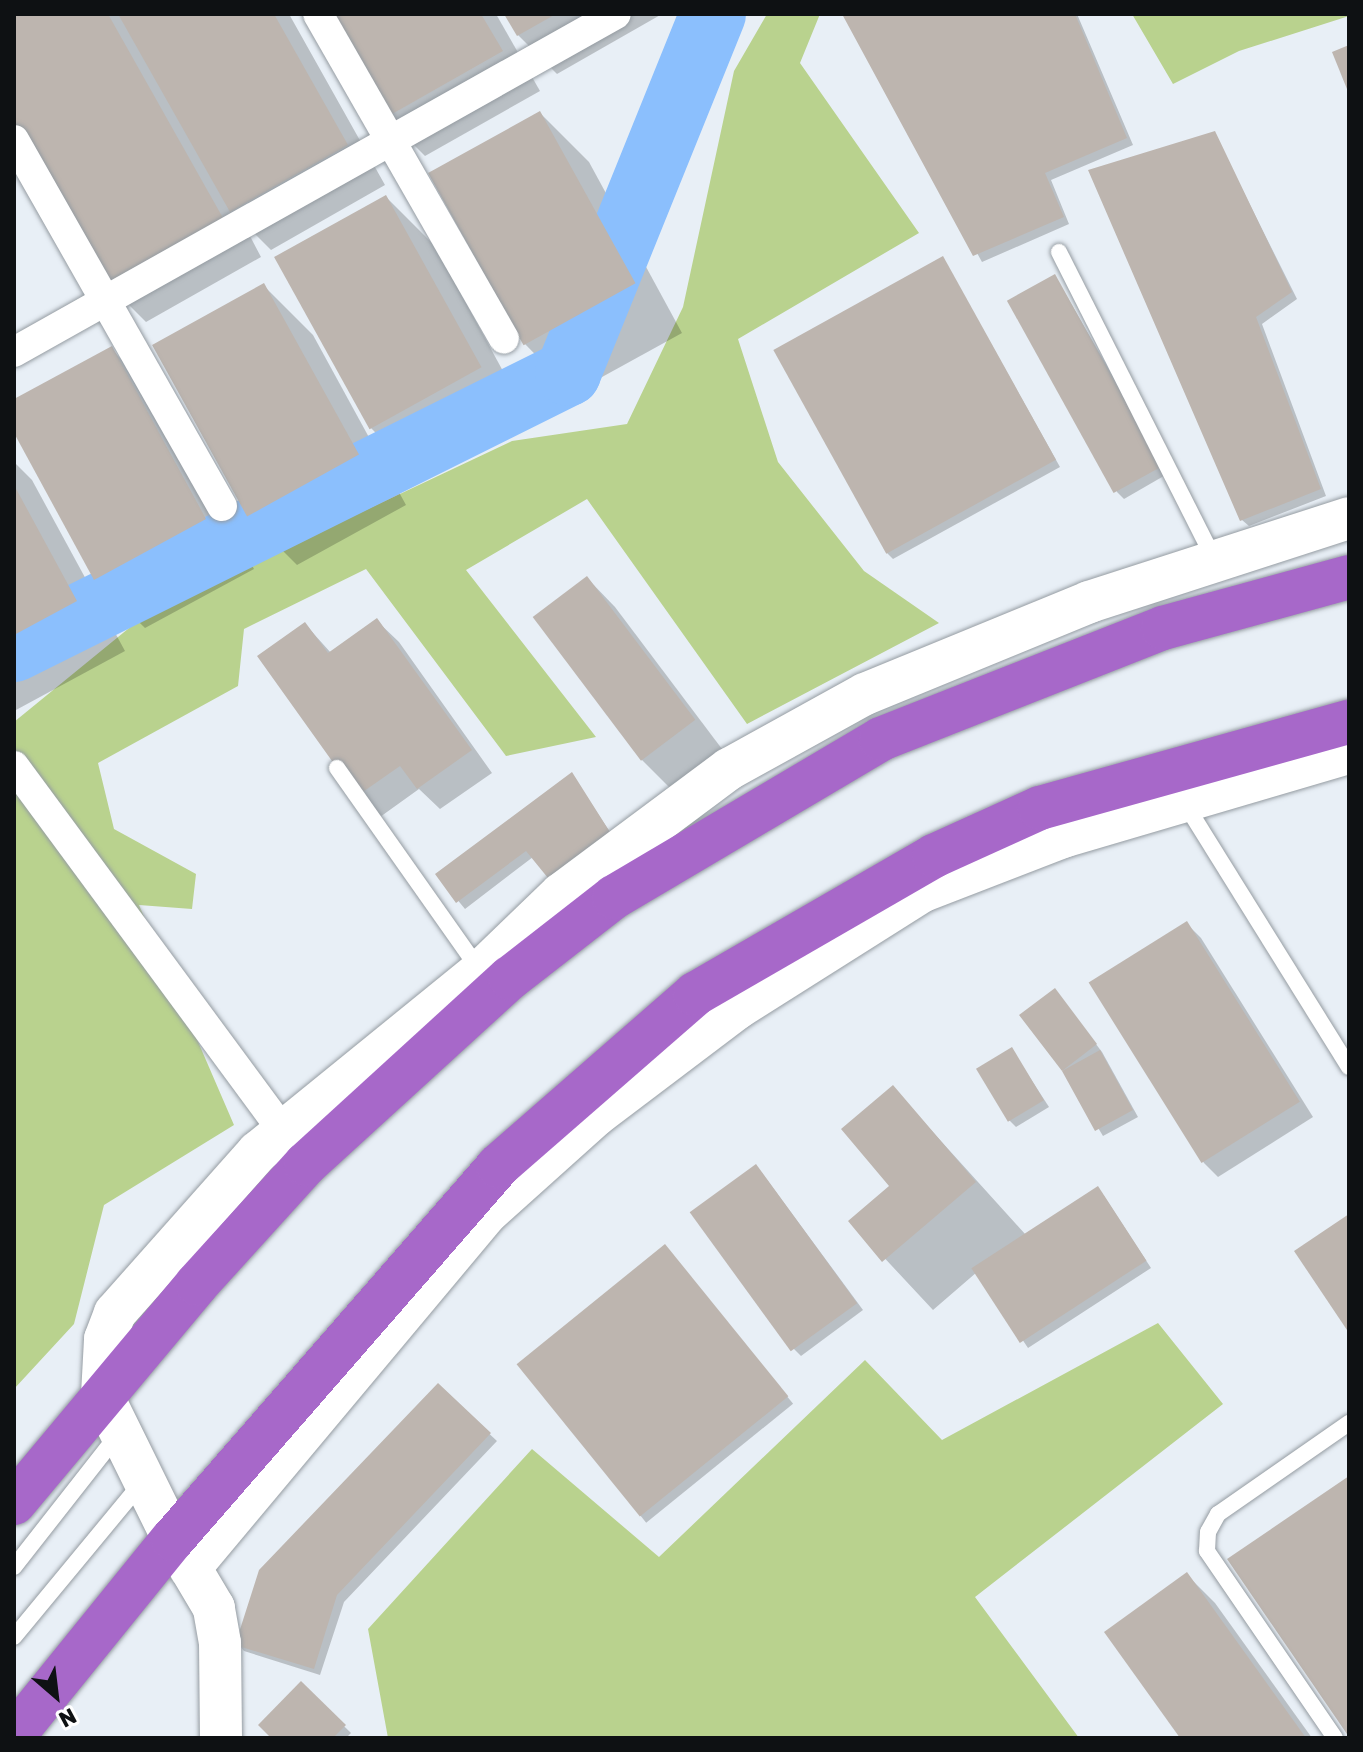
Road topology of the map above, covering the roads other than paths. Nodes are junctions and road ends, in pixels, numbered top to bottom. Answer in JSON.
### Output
{"nodes":[{"id":1,"x":318,"y":14,"type":"edge"},
{"id":2,"x":616,"y":14,"type":"edge"},
{"id":3,"x":14,"y":140,"type":"edge"},
{"id":4,"x":391,"y":141,"type":"junction"},
{"id":5,"x":1059,"y":252,"type":"dead end"},
{"id":6,"x":107,"y":300,"type":"junction"},
{"id":7,"x":504,"y":339,"type":"dead end"},
{"id":8,"x":14,"y":352,"type":"edge"},
{"id":9,"x":222,"y":506,"type":"dead end"},
{"id":10,"x":1349,"y":518,"type":"edge"},
{"id":11,"x":1214,"y":559,"type":"junction"},
{"id":12,"x":1349,"y":577,"type":"edge"},
{"id":13,"x":1349,"y":722,"type":"edge"},
{"id":14,"x":1349,"y":753,"type":"edge"},
{"id":15,"x":14,"y":766,"type":"edge"},
{"id":16,"x":337,"y":768,"type":"dead end"},
{"id":17,"x":1183,"y":800,"type":"junction"},
{"id":18,"x":481,"y":971,"type":"junction"},
{"id":19,"x":1349,"y":1067,"type":"edge"},
{"id":20,"x":295,"y":1148,"type":"junction"},
{"id":21,"x":112,"y":1413,"type":"junction"},
{"id":22,"x":1349,"y":1423,"type":"edge"},
{"id":23,"x":143,"y":1481,"type":"junction"},
{"id":24,"x":14,"y":1503,"type":"edge"},
{"id":25,"x":181,"y":1554,"type":"junction"},
{"id":26,"x":14,"y":1567,"type":"edge"},
{"id":27,"x":14,"y":1637,"type":"edge"},
{"id":28,"x":14,"y":1735,"type":"edge"},
{"id":29,"x":221,"y":1738,"type":"edge"},
{"id":30,"x":1335,"y":1738,"type":"edge"}],
"edges":[{"from":1,"to":4,"type":"street"},
{"from":2,"to":4,"type":"street"},
{"from":3,"to":6,"type":"street"},
{"from":4,"to":6,"type":"street"},
{"from":4,"to":7,"type":"street"},
{"from":5,"to":11,"type":"lane"},
{"from":6,"to":8,"type":"street"},
{"from":6,"to":9,"type":"street"},
{"from":10,"to":11,"type":"street"},
{"from":11,"to":18,"type":"street"},
{"from":12,"to":20,"type":"highway"},
{"from":13,"to":25,"type":"highway"},
{"from":14,"to":17,"type":"street"},
{"from":15,"to":20,"type":"street"},
{"from":16,"to":18,"type":"lane"},
{"from":17,"to":19,"type":"lane"},
{"from":17,"to":25,"type":"street"},
{"from":18,"to":20,"type":"street"},
{"from":20,"to":21,"type":"highway"},
{"from":21,"to":23,"type":"street"},
{"from":21,"to":24,"type":"highway"},
{"from":21,"to":26,"type":"lane"},
{"from":22,"to":30,"type":"lane"},
{"from":23,"to":25,"type":"street"},
{"from":23,"to":27,"type":"lane"},
{"from":25,"to":28,"type":"highway"},
{"from":25,"to":29,"type":"street"}]}
